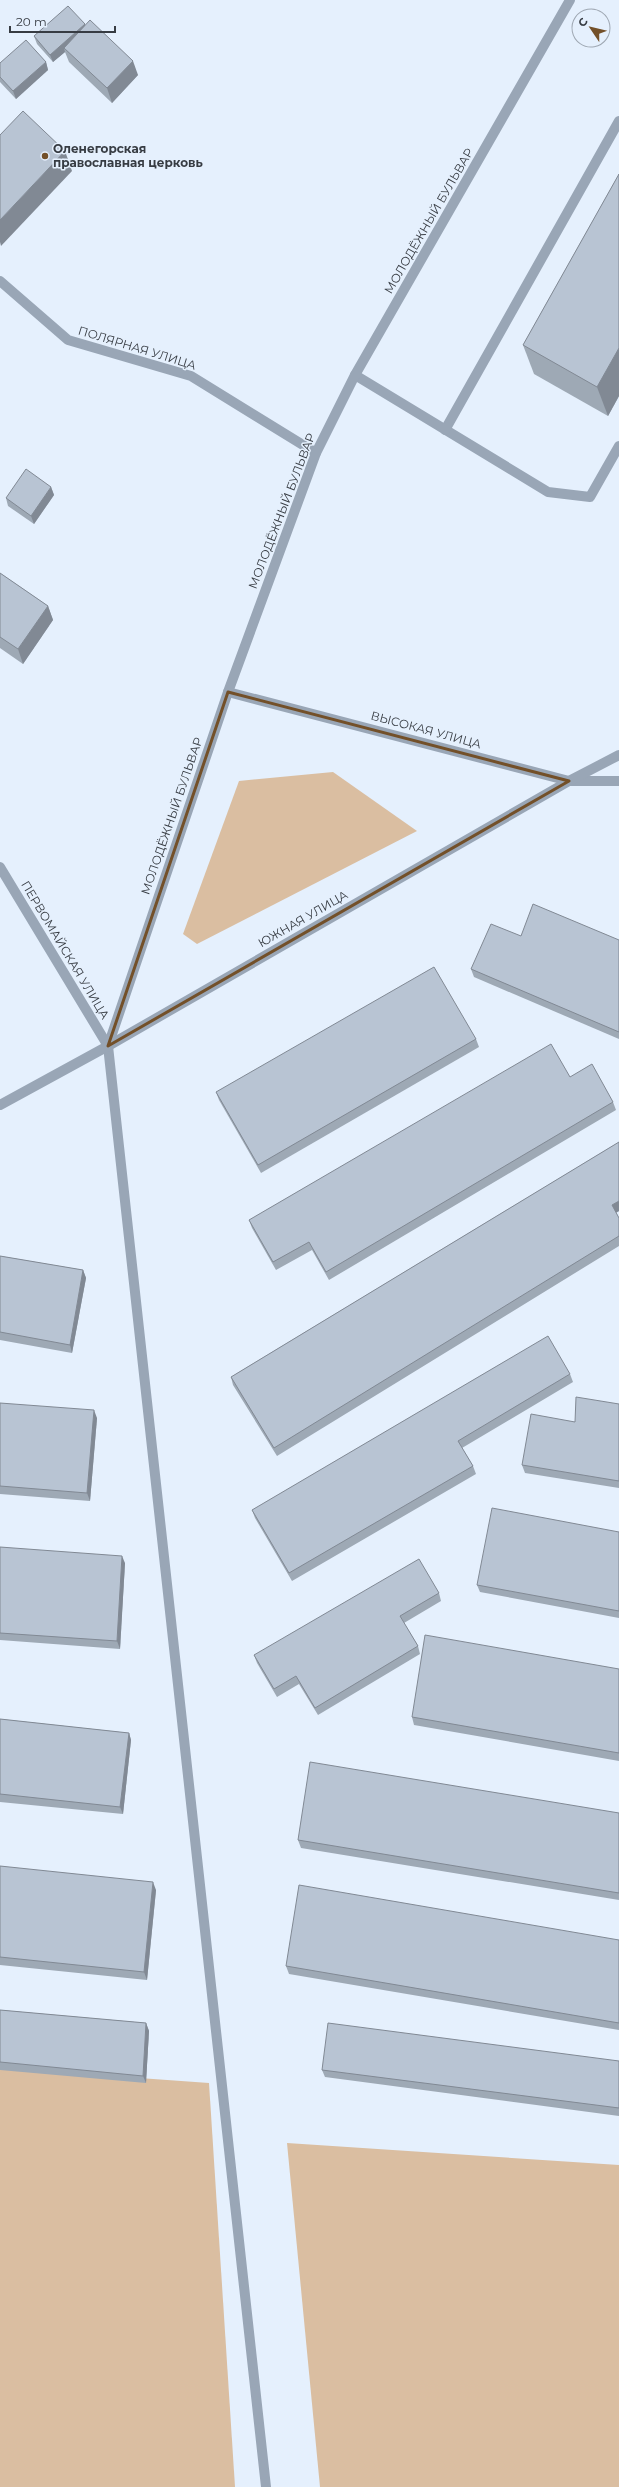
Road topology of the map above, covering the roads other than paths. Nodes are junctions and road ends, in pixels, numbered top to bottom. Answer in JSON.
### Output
{"nodes":[{"id":1,"x":570,"y":0,"type":"edge"},
{"id":2,"x":619,"y":122,"type":"edge"},
{"id":3,"x":0,"y":281,"type":"edge"},
{"id":4,"x":355,"y":375,"type":"junction"},
{"id":5,"x":445,"y":430,"type":"junction"},
{"id":6,"x":619,"y":446,"type":"edge"},
{"id":7,"x":316,"y":453,"type":"junction"},
{"id":8,"x":228,"y":692,"type":"junction"},
{"id":9,"x":619,"y":755,"type":"edge"},
{"id":10,"x":569,"y":781,"type":"junction"},
{"id":11,"x":619,"y":781,"type":"edge"},
{"id":12,"x":0,"y":867,"type":"edge"},
{"id":13,"x":108,"y":1046,"type":"junction"},
{"id":14,"x":0,"y":1105,"type":"edge"},
{"id":15,"x":266,"y":2487,"type":"edge"}],
"edges":[{"from":1,"to":4,"type":"street","name":"МОЛОДЁЖНЫЙ БУЛЬВАР"},
{"from":2,"to":5,"type":"street"},
{"from":3,"to":7,"type":"street","name":"ПОЛЯРНАЯ УЛИЦА"},
{"from":4,"to":5,"type":"street"},
{"from":4,"to":7,"type":"street","name":"МОЛОДЁЖНЫЙ БУЛЬВАР"},
{"from":5,"to":6,"type":"street"},
{"from":7,"to":8,"type":"street","name":"МОЛОДЁЖНЫЙ БУЛЬВАР"},
{"from":8,"to":10,"type":"street","name":"ВЫСОКАЯ УЛИЦА"},
{"from":8,"to":13,"type":"street","name":"МОЛОДЁЖНЫЙ БУЛЬВАР"},
{"from":9,"to":10,"type":"street","name":"ЮЖНАЯ УЛИЦА"},
{"from":10,"to":11,"type":"street","name":"ВЫСОКАЯ УЛИЦА"},
{"from":10,"to":13,"type":"street","name":"ЮЖНАЯ УЛИЦА"},
{"from":12,"to":13,"type":"street","name":"ПЕРВОМАЙСКАЯ УЛИЦА"},
{"from":13,"to":14,"type":"street","name":"ЮЖНАЯ УЛИЦА"},
{"from":13,"to":15,"type":"street"}]}
